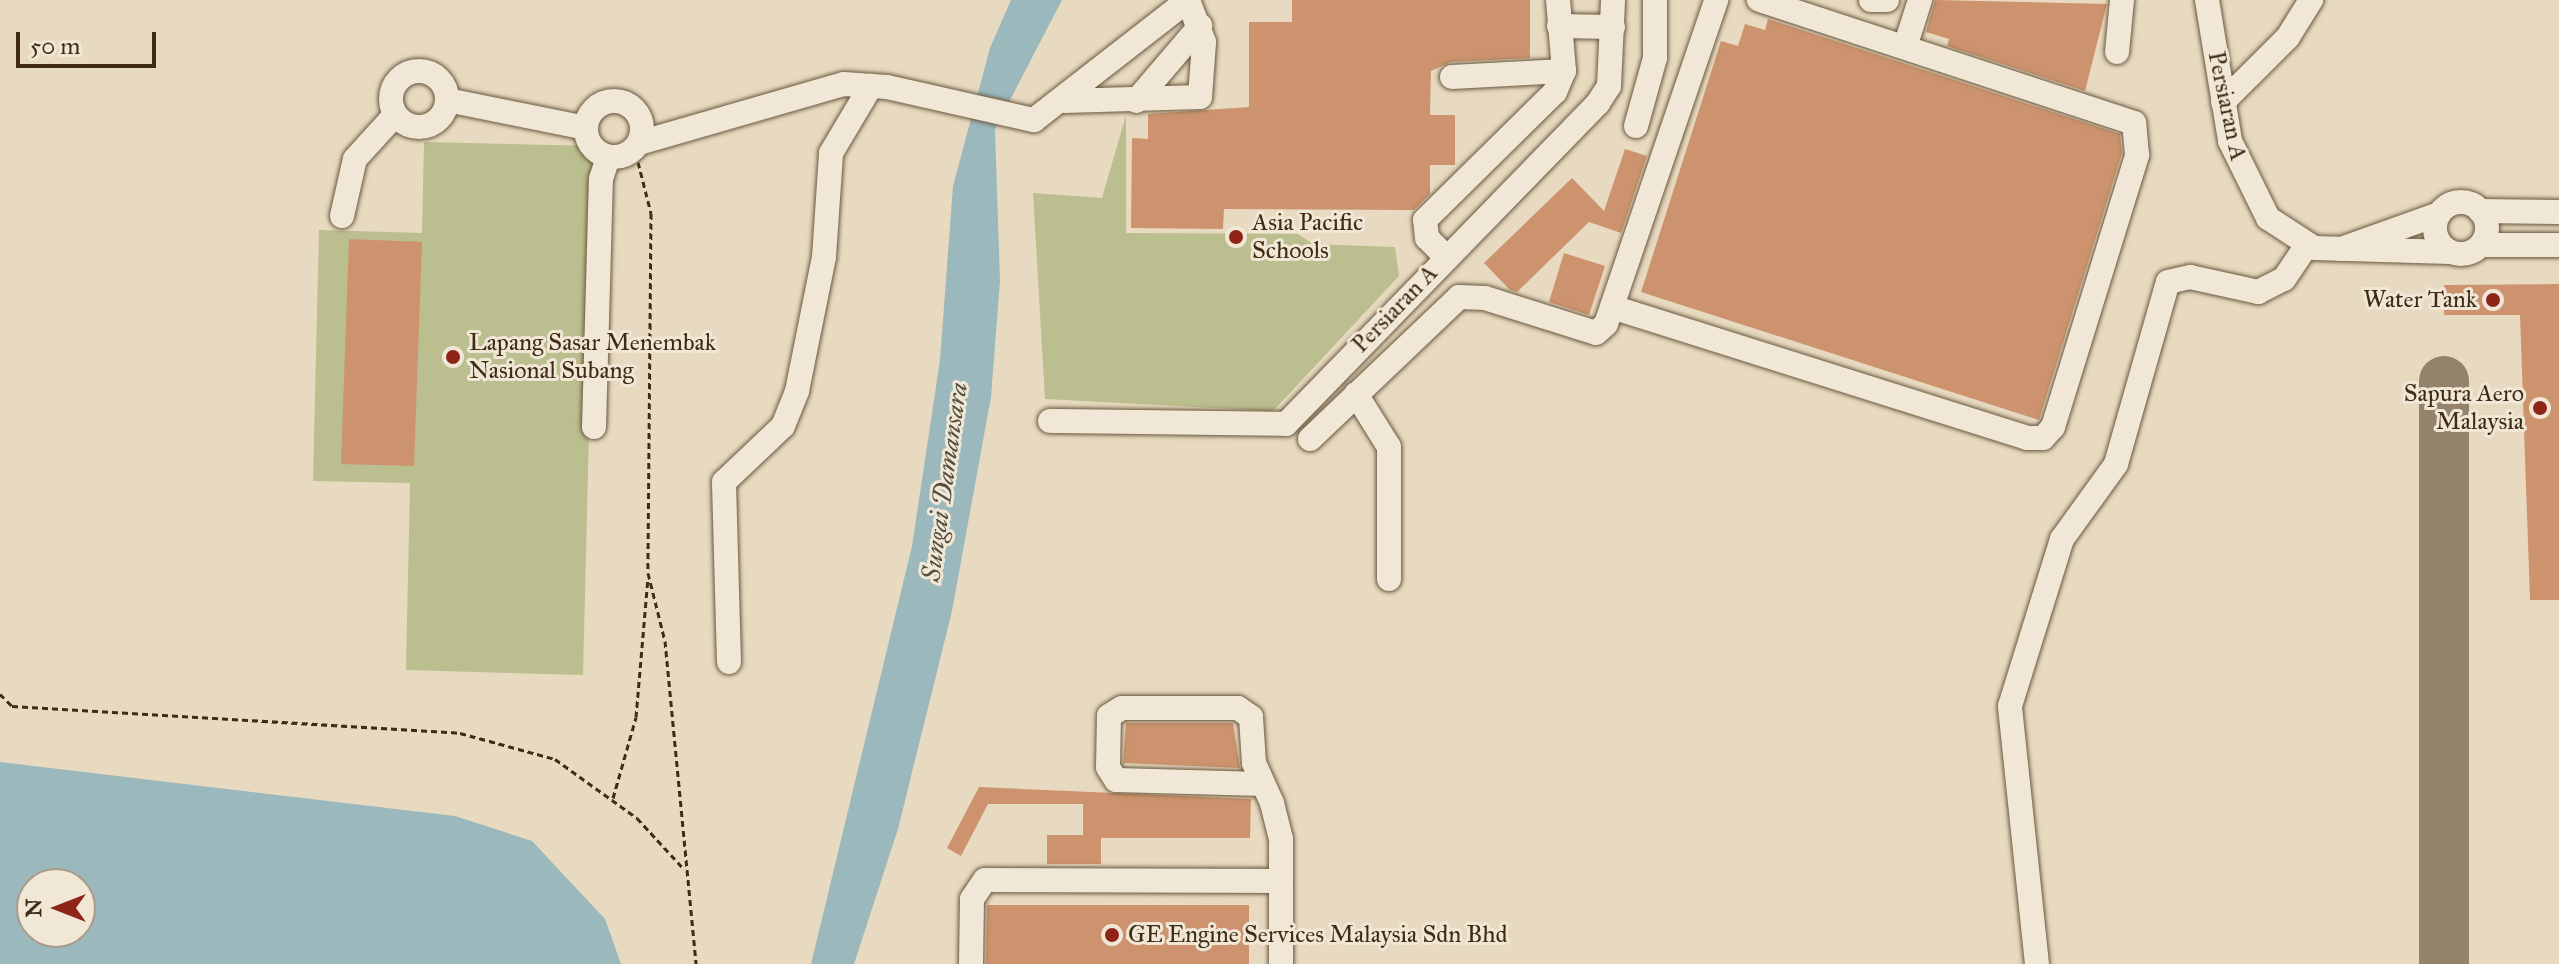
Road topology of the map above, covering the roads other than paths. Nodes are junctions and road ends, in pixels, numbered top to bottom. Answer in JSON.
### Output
{"nodes":[{"id":1,"x":1188,"y":0,"type":"edge"},
{"id":2,"x":1558,"y":0,"type":"edge"},
{"id":3,"x":1613,"y":0,"type":"edge"},
{"id":4,"x":1655,"y":0,"type":"edge"},
{"id":5,"x":1716,"y":0,"type":"edge"},
{"id":6,"x":1759,"y":0,"type":"edge"},
{"id":7,"x":1871,"y":0,"type":"edge"},
{"id":8,"x":1887,"y":0,"type":"edge"},
{"id":9,"x":1920,"y":0,"type":"edge"},
{"id":10,"x":2122,"y":0,"type":"edge"},
{"id":11,"x":2207,"y":0,"type":"edge"},
{"id":12,"x":2311,"y":0,"type":"edge"},
{"id":13,"x":1200,"y":26,"type":"junction"},
{"id":14,"x":1559,"y":26,"type":"junction"},
{"id":15,"x":1613,"y":27,"type":"junction"},
{"id":16,"x":1906,"y":44,"type":"junction"},
{"id":17,"x":2117,"y":52,"type":"dead end"},
{"id":18,"x":1564,"y":71,"type":"junction"},
{"id":19,"x":1452,"y":77,"type":"dead end"},
{"id":20,"x":871,"y":86,"type":"junction"},
{"id":21,"x":447,"y":100,"type":"junction"},
{"id":22,"x":1065,"y":101,"type":"junction"},
{"id":23,"x":1136,"y":101,"type":"junction"},
{"id":24,"x":2223,"y":102,"type":"junction"},
{"id":25,"x":395,"y":115,"type":"junction"},
{"id":26,"x":1636,"y":126,"type":"dead end"},
{"id":27,"x":586,"y":128,"type":"junction"},
{"id":28,"x":1504,"y":142,"type":"junction"},
{"id":29,"x":636,"y":147,"type":"junction"},
{"id":30,"x":608,"y":157,"type":"junction"},
{"id":31,"x":1531,"y":169,"type":"junction"},
{"id":32,"x":2480,"y":211,"type":"junction"},
{"id":33,"x":2559,"y":212,"type":"edge"},
{"id":34,"x":2439,"y":214,"type":"junction"},
{"id":35,"x":342,"y":216,"type":"dead end"},
{"id":36,"x":2307,"y":245,"type":"junction"},
{"id":37,"x":2481,"y":245,"type":"junction"},
{"id":38,"x":2559,"y":245,"type":"edge"},
{"id":39,"x":2341,"y":249,"type":"junction"},
{"id":40,"x":2450,"y":252,"type":"junction"},
{"id":41,"x":1445,"y":256,"type":"junction"},
{"id":42,"x":1612,"y":307,"type":"junction"},
{"id":43,"x":1356,"y":394,"type":"junction"},
{"id":44,"x":1050,"y":421,"type":"dead end"},
{"id":45,"x":594,"y":427,"type":"dead end"},
{"id":46,"x":1310,"y":439,"type":"dead end"},
{"id":47,"x":1389,"y":579,"type":"dead end"},
{"id":48,"x":729,"y":662,"type":"dead end"},
{"id":49,"x":1263,"y":784,"type":"junction"},
{"id":50,"x":1281,"y":881,"type":"junction"},
{"id":51,"x":971,"y":964,"type":"edge"},
{"id":52,"x":1281,"y":964,"type":"edge"},
{"id":53,"x":2037,"y":964,"type":"edge"}],
"edges":[{"from":1,"to":13,"type":"lane"},
{"from":1,"to":22,"type":"lane"},
{"from":2,"to":14,"type":"lane"},
{"from":3,"to":15,"type":"lane","name":"Persiaran A"},
{"from":4,"to":26,"type":"lane"},
{"from":5,"to":42,"type":"lane"},
{"from":6,"to":16,"type":"lane"},
{"from":7,"to":8,"type":"lane"},
{"from":9,"to":16,"type":"lane"},
{"from":10,"to":17,"type":"lane"},
{"from":11,"to":24,"type":"lane","name":"Persiaran A"},
{"from":12,"to":24,"type":"lane"},
{"from":13,"to":23,"type":"lane"},
{"from":13,"to":23,"type":"lane"},
{"from":14,"to":15,"type":"lane"},
{"from":14,"to":18,"type":"lane"},
{"from":15,"to":31,"type":"lane","name":"Persiaran A"},
{"from":16,"to":42,"type":"lane"},
{"from":18,"to":19,"type":"lane"},
{"from":18,"to":28,"type":"lane"},
{"from":20,"to":22,"type":"lane"},
{"from":20,"to":29,"type":"lane"},
{"from":20,"to":48,"type":"lane"},
{"from":21,"to":25,"type":"lane"},
{"from":21,"to":25,"type":"lane"},
{"from":21,"to":27,"type":"lane"},
{"from":22,"to":23,"type":"lane"},
{"from":24,"to":36,"type":"lane","name":"Persiaran A"},
{"from":25,"to":35,"type":"lane"},
{"from":27,"to":29,"type":"lane"},
{"from":27,"to":30,"type":"lane"},
{"from":28,"to":31,"type":"lane"},
{"from":28,"to":41,"type":"lane"},
{"from":29,"to":30,"type":"lane"},
{"from":30,"to":45,"type":"lane"},
{"from":31,"to":41,"type":"lane","name":"Persiaran A"},
{"from":32,"to":33,"type":"lane"},
{"from":32,"to":34,"type":"lane"},
{"from":32,"to":37,"type":"lane"},
{"from":34,"to":39,"type":"lane"},
{"from":34,"to":40,"type":"lane"},
{"from":36,"to":39,"type":"lane"},
{"from":36,"to":53,"type":"lane"},
{"from":37,"to":38,"type":"lane"},
{"from":37,"to":40,"type":"lane"},
{"from":39,"to":40,"type":"lane"},
{"from":41,"to":44,"type":"lane","name":"Persiaran A"},
{"from":42,"to":43,"type":"lane"},
{"from":43,"to":46,"type":"lane"},
{"from":43,"to":47,"type":"lane"},
{"from":49,"to":49,"type":"lane"},
{"from":49,"to":50,"type":"lane"},
{"from":50,"to":51,"type":"lane"},
{"from":50,"to":52,"type":"lane"}]}
